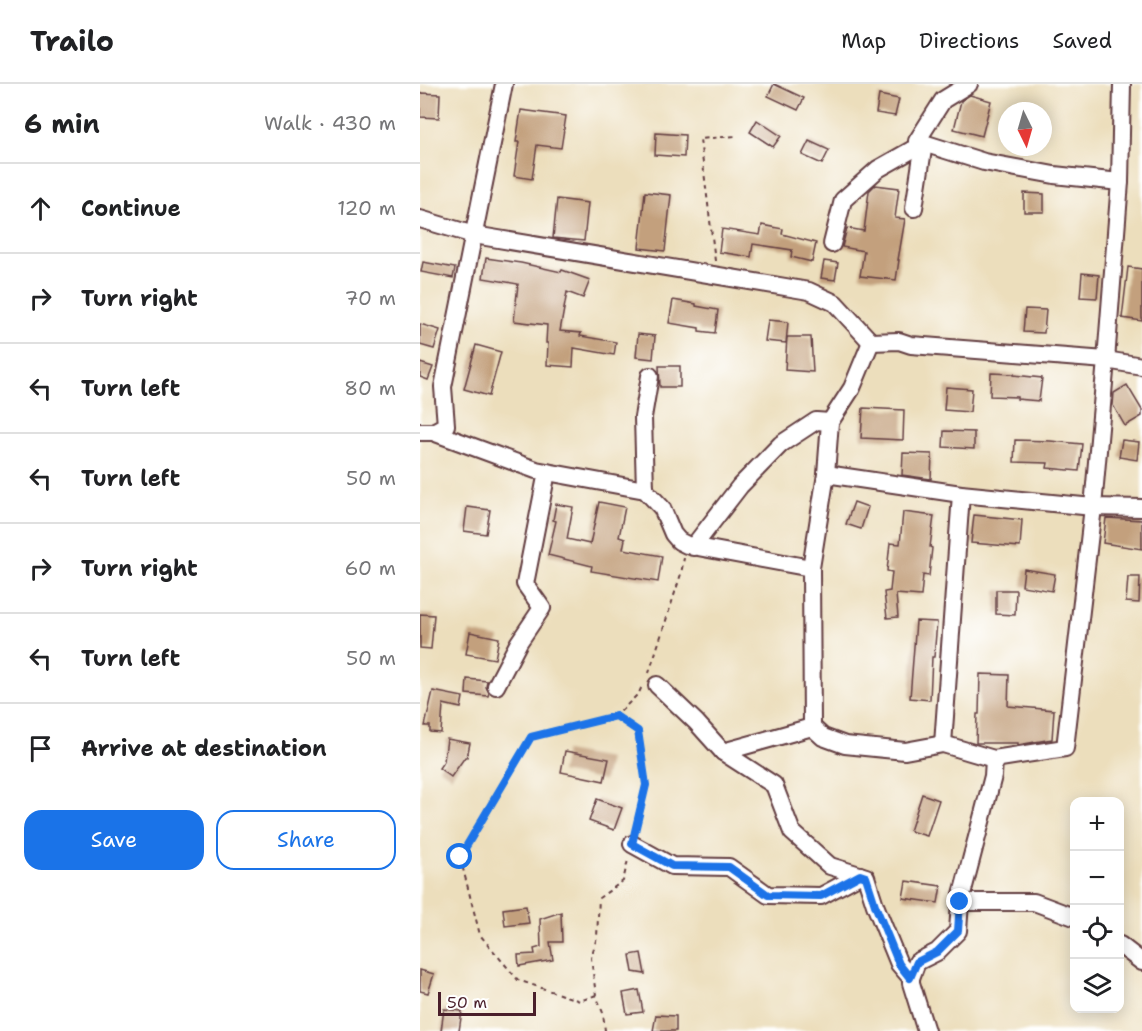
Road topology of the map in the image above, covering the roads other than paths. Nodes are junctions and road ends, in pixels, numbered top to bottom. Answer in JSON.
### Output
{"nodes":[{"id":1,"x":504,"y":84,"type":"edge"},
{"id":2,"x":969,"y":84,"type":"edge"},
{"id":3,"x":1122,"y":84,"type":"edge"},
{"id":4,"x":924,"y":144,"type":"junction"},
{"id":5,"x":1120,"y":182,"type":"junction"},
{"id":6,"x":914,"y":208,"type":"dead end"},
{"id":7,"x":420,"y":219,"type":"edge"},
{"id":8,"x":474,"y":235,"type":"junction"},
{"id":9,"x":832,"y":244,"type":"dead end"},
{"id":10,"x":871,"y":342,"type":"junction"},
{"id":11,"x":1106,"y":360,"type":"junction"},
{"id":12,"x":1142,"y":366,"type":"edge"},
{"id":13,"x":650,"y":376,"type":"dead end"},
{"id":14,"x":830,"y":422,"type":"junction"},
{"id":15,"x":426,"y":432,"type":"edge"},
{"id":16,"x":547,"y":472,"type":"junction"},
{"id":17,"x":826,"y":474,"type":"junction"},
{"id":18,"x":645,"y":490,"type":"junction"},
{"id":19,"x":962,"y":494,"type":"junction"},
{"id":20,"x":1093,"y":507,"type":"junction"},
{"id":21,"x":1142,"y":508,"type":"edge"},
{"id":22,"x":690,"y":546,"type":"junction"},
{"id":23,"x":811,"y":568,"type":"junction"},
{"id":24,"x":649,"y":683,"type":"road end"},
{"id":25,"x":496,"y":686,"type":"dead end"},
{"id":26,"x":812,"y":727,"type":"junction"},
{"id":27,"x":943,"y":744,"type":"junction"},
{"id":28,"x":723,"y":752,"type":"junction"},
{"id":29,"x":994,"y":759,"type":"junction"},
{"id":30,"x":632,"y":844,"type":"road end"},
{"id":31,"x":860,"y":875,"type":"junction"},
{"id":32,"x":960,"y":902,"type":"junction"},
{"id":33,"x":1070,"y":916,"type":"edge"},
{"id":34,"x":1124,"y":949,"type":"edge"},
{"id":35,"x":1142,"y":962,"type":"edge"},
{"id":36,"x":910,"y":978,"type":"junction"},
{"id":37,"x":926,"y":1031,"type":"edge"}],
"edges":[{"from":1,"to":8,"type":"street"},
{"from":2,"to":4,"type":"street"},
{"from":3,"to":5,"type":"street"},
{"from":4,"to":5,"type":"street"},
{"from":4,"to":6,"type":"street"},
{"from":4,"to":9,"type":"street"},
{"from":5,"to":11,"type":"street"},
{"from":7,"to":8,"type":"street"},
{"from":8,"to":10,"type":"street"},
{"from":8,"to":15,"type":"street"},
{"from":10,"to":11,"type":"street"},
{"from":10,"to":14,"type":"street"},
{"from":11,"to":12,"type":"street"},
{"from":11,"to":20,"type":"street"},
{"from":13,"to":18,"type":"street"},
{"from":14,"to":17,"type":"street"},
{"from":14,"to":22,"type":"street"},
{"from":15,"to":16,"type":"street"},
{"from":16,"to":18,"type":"street"},
{"from":16,"to":25,"type":"street"},
{"from":17,"to":19,"type":"street"},
{"from":17,"to":23,"type":"street"},
{"from":18,"to":22,"type":"street"},
{"from":19,"to":20,"type":"street"},
{"from":19,"to":27,"type":"street"},
{"from":20,"to":21,"type":"street"},
{"from":20,"to":29,"type":"street"},
{"from":22,"to":23,"type":"street"},
{"from":23,"to":26,"type":"street"},
{"from":24,"to":28,"type":"street"},
{"from":26,"to":27,"type":"street"},
{"from":26,"to":28,"type":"street"},
{"from":27,"to":29,"type":"street"},
{"from":28,"to":31,"type":"street"},
{"from":29,"to":32,"type":"street"},
{"from":30,"to":31,"type":"street"},
{"from":31,"to":36,"type":"street"},
{"from":32,"to":33,"type":"street"},
{"from":32,"to":36,"type":"street"},
{"from":34,"to":35,"type":"street"},
{"from":36,"to":37,"type":"street"}]}
